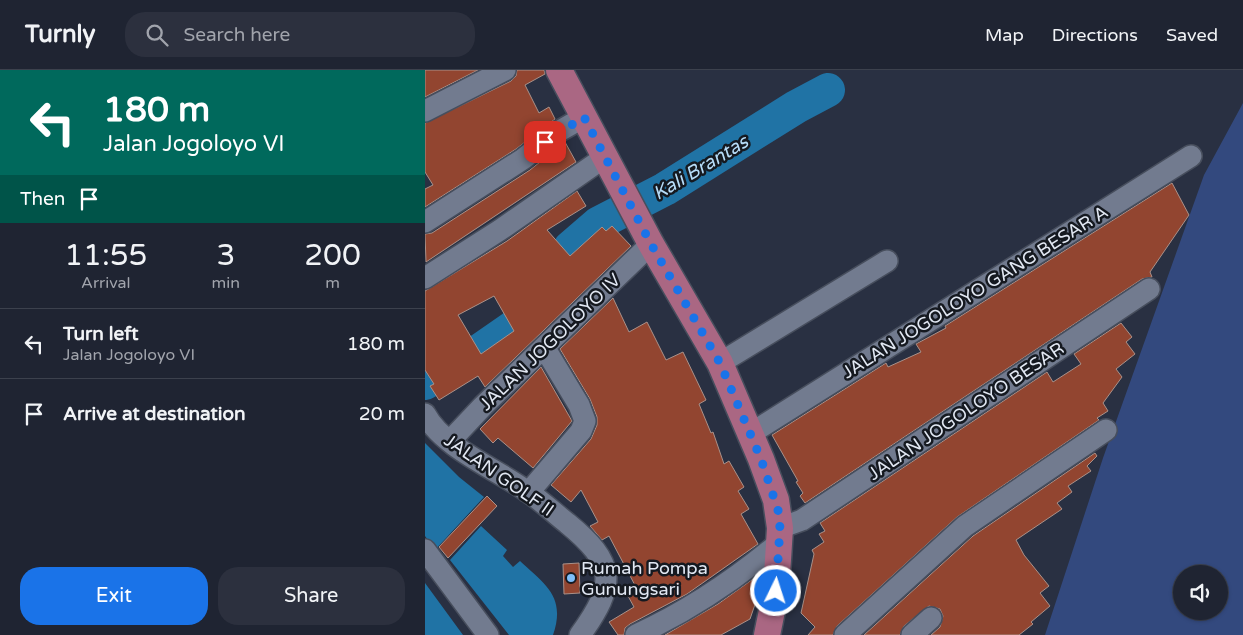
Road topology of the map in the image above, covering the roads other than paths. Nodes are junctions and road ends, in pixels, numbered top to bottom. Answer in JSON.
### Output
{"nodes":[{"id":1,"x":505,"y":70,"type":"edge"},
{"id":2,"x":559,"y":70,"type":"edge"},
{"id":3,"x":425,"y":111,"type":"edge"},
{"id":4,"x":584,"y":117,"type":"junction"},
{"id":5,"x":1191,"y":156,"type":"dead end"},
{"id":6,"x":605,"y":157,"type":"junction"},
{"id":7,"x":425,"y":222,"type":"edge"},
{"id":8,"x":651,"y":244,"type":"junction"},
{"id":9,"x":887,"y":261,"type":"dead end"},
{"id":10,"x":425,"y":278,"type":"edge"},
{"id":11,"x":1149,"y":289,"type":"dead end"},
{"id":12,"x":544,"y":347,"type":"junction"},
{"id":13,"x":720,"y":363,"type":"junction"},
{"id":14,"x":425,"y":414,"type":"edge"},
{"id":15,"x":1105,"y":430,"type":"dead end"},
{"id":16,"x":754,"y":431,"type":"junction"},
{"id":17,"x":450,"y":441,"type":"junction"},
{"id":18,"x":529,"y":492,"type":"junction"},
{"id":19,"x":780,"y":535,"type":"junction"},
{"id":20,"x":425,"y":550,"type":"edge"},
{"id":21,"x":931,"y":618,"type":"dead end"},
{"id":22,"x":649,"y":632,"type":"edge"},
{"id":23,"x":488,"y":635,"type":"edge"},
{"id":24,"x":580,"y":635,"type":"edge"},
{"id":25,"x":767,"y":635,"type":"edge"},
{"id":26,"x":845,"y":635,"type":"edge"},
{"id":27,"x":912,"y":635,"type":"edge"}],
"edges":[{"from":1,"to":3,"type":"street"},
{"from":2,"to":4,"type":"main road"},
{"from":4,"to":6,"type":"main road"},
{"from":4,"to":7,"type":"street"},
{"from":5,"to":16,"type":"street","name":"JALAN JOGOLOYO GANG BESAR A"},
{"from":6,"to":8,"type":"main road"},
{"from":6,"to":10,"type":"street"},
{"from":8,"to":12,"type":"street","name":"JALAN JOGOLOYO IV"},
{"from":8,"to":13,"type":"main road"},
{"from":9,"to":13,"type":"street"},
{"from":11,"to":19,"type":"street","name":"JALAN JOGOLOYO BESAR"},
{"from":12,"to":17,"type":"street","name":"JALAN JOGOLOYO IV"},
{"from":12,"to":18,"type":"street"},
{"from":13,"to":16,"type":"main road"},
{"from":14,"to":17,"type":"street","name":"JALAN GOLF II"},
{"from":15,"to":26,"type":"street"},
{"from":16,"to":19,"type":"main road"},
{"from":17,"to":18,"type":"street","name":"JALAN GOLF II"},
{"from":18,"to":24,"type":"street","name":"JALAN GOLF II"},
{"from":19,"to":22,"type":"street","name":"JALAN JOGOLOYO BESAR"},
{"from":19,"to":25,"type":"main road"},
{"from":20,"to":23,"type":"street"},
{"from":21,"to":27,"type":"street"}]}
